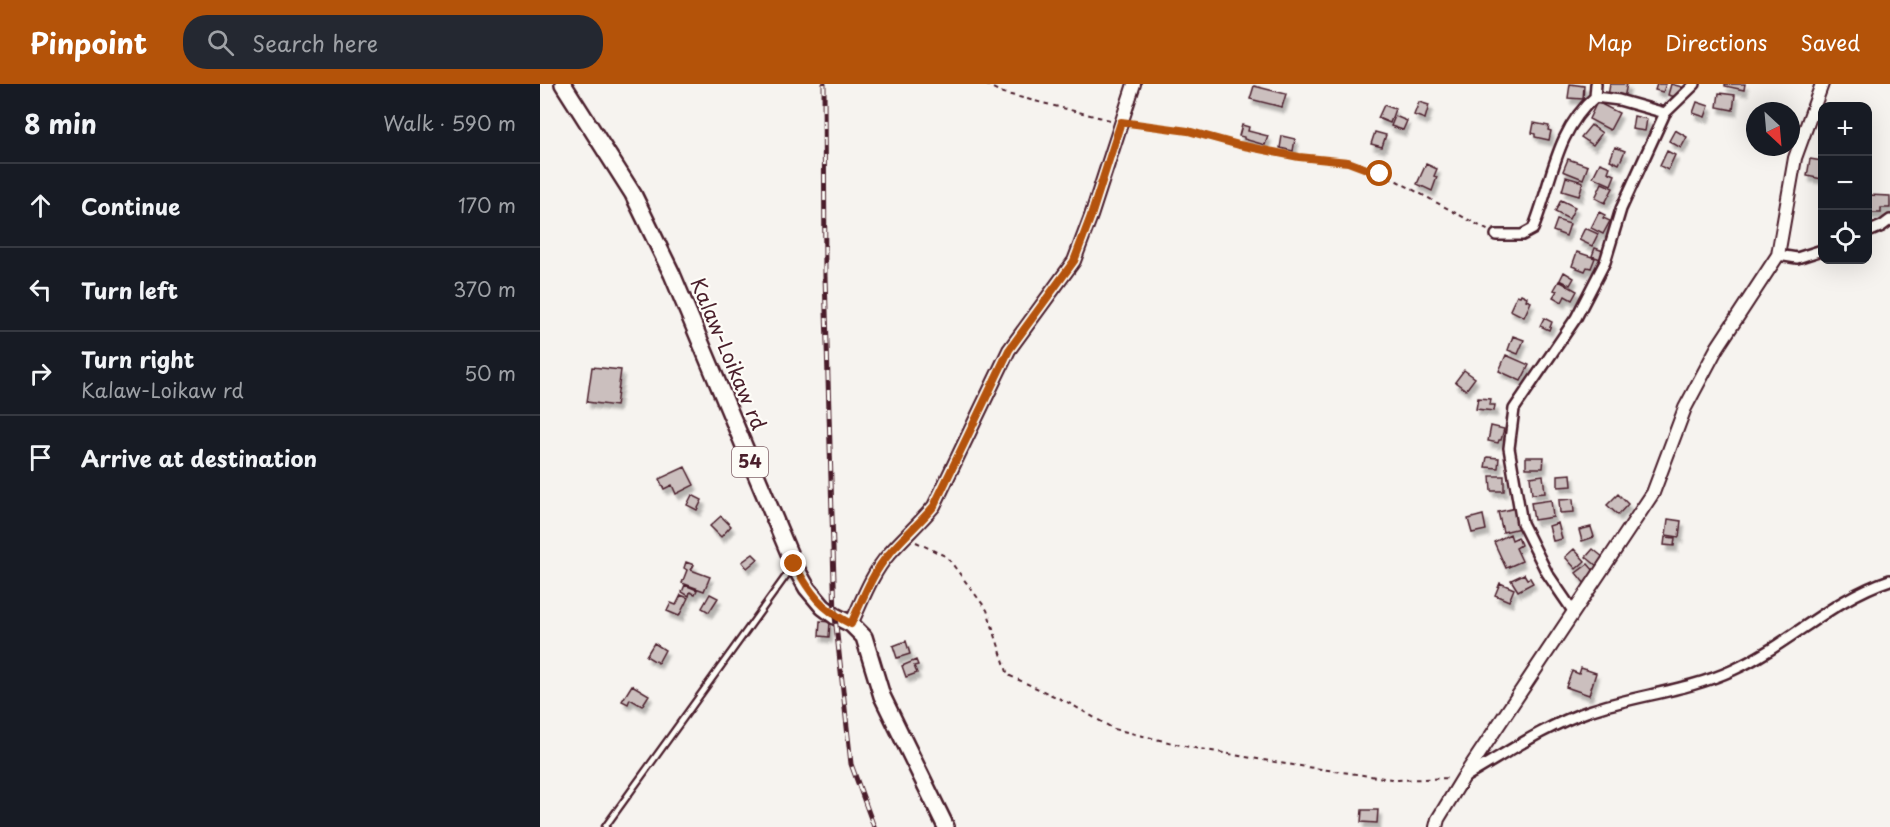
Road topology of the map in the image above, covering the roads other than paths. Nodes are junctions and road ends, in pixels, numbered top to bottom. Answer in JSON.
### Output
{"nodes":[{"id":1,"x":563,"y":84,"type":"edge"},
{"id":2,"x":1134,"y":84,"type":"edge"},
{"id":3,"x":1596,"y":84,"type":"edge"},
{"id":4,"x":1695,"y":84,"type":"edge"},
{"id":5,"x":1822,"y":84,"type":"edge"},
{"id":6,"x":1595,"y":97,"type":"junction"},
{"id":7,"x":1665,"y":113,"type":"junction"},
{"id":8,"x":1890,"y":220,"type":"edge"},
{"id":9,"x":1872,"y":230,"type":"edge"},
{"id":10,"x":1497,"y":235,"type":"road end"},
{"id":11,"x":1818,"y":251,"type":"edge"},
{"id":12,"x":1778,"y":255,"type":"junction"},
{"id":13,"x":794,"y":564,"type":"junction"},
{"id":14,"x":1890,"y":580,"type":"edge"},
{"id":15,"x":1574,"y":611,"type":"junction"},
{"id":16,"x":851,"y":624,"type":"junction"},
{"id":17,"x":1463,"y":778,"type":"junction"},
{"id":18,"x":1438,"y":824,"type":"edge"},
{"id":19,"x":605,"y":827,"type":"edge"},
{"id":20,"x":946,"y":827,"type":"edge"}],
"edges":[{"from":1,"to":13,"type":"main road","name":"Kalaw-Loikaw rd","number":"54"},
{"from":2,"to":16,"type":"street"},
{"from":3,"to":6,"type":"street"},
{"from":4,"to":7,"type":"street"},
{"from":5,"to":12,"type":"street"},
{"from":6,"to":7,"type":"street"},
{"from":6,"to":10,"type":"street"},
{"from":7,"to":15,"type":"street"},
{"from":8,"to":9,"type":"street"},
{"from":11,"to":12,"type":"street"},
{"from":12,"to":15,"type":"street"},
{"from":13,"to":16,"type":"main road","name":"Kalaw-Loikaw rd","number":"54"},
{"from":13,"to":19,"type":"lane"},
{"from":14,"to":17,"type":"street"},
{"from":15,"to":17,"type":"street"},
{"from":16,"to":20,"type":"main road","name":"Kalaw-Loikaw rd","number":"54"},
{"from":17,"to":18,"type":"street"}]}
